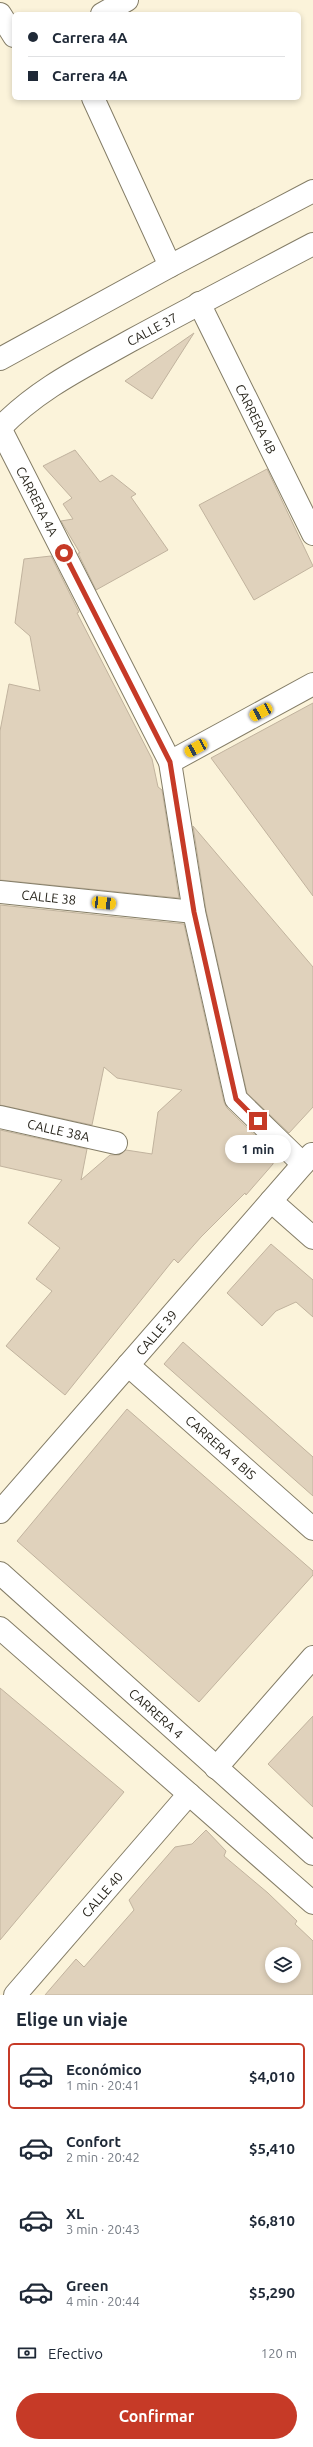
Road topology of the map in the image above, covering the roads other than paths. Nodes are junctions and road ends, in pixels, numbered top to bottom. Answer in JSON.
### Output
{"nodes":[{"id":1,"x":127,"y":0,"type":"edge"},
{"id":2,"x":106,"y":12,"type":"edge"},
{"id":3,"x":0,"y":14,"type":"edge"},
{"id":4,"x":12,"y":33,"type":"edge"},
{"id":5,"x":94,"y":100,"type":"edge"},
{"id":6,"x":313,"y":192,"type":"edge"},
{"id":7,"x":313,"y":244,"type":"edge"},
{"id":8,"x":170,"y":266,"type":"junction"},
{"id":9,"x":199,"y":303,"type":"junction"},
{"id":10,"x":0,"y":359,"type":"edge"},
{"id":11,"x":0,"y":428,"type":"edge"},
{"id":12,"x":313,"y":534,"type":"edge"},
{"id":13,"x":313,"y":684,"type":"edge"},
{"id":14,"x":170,"y":762,"type":"junction"},
{"id":15,"x":0,"y":892,"type":"edge"},
{"id":16,"x":194,"y":912,"type":"junction"},
{"id":17,"x":0,"y":1117,"type":"edge"},
{"id":18,"x":116,"y":1143,"type":"dead end"},
{"id":19,"x":308,"y":1159,"type":"edge"},
{"id":20,"x":271,"y":1201,"type":"junction"},
{"id":21,"x":313,"y":1238,"type":"edge"},
{"id":22,"x":128,"y":1366,"type":"junction"},
{"id":23,"x":0,"y":1512,"type":"edge"},
{"id":24,"x":313,"y":1529,"type":"edge"},
{"id":25,"x":0,"y":1573,"type":"edge"},
{"id":26,"x":0,"y":1629,"type":"edge"},
{"id":27,"x":313,"y":1656,"type":"edge"},
{"id":28,"x":216,"y":1768,"type":"junction"},
{"id":29,"x":189,"y":1794,"type":"junction"},
{"id":30,"x":313,"y":1854,"type":"edge"},
{"id":31,"x":313,"y":1903,"type":"edge"},
{"id":32,"x":15,"y":1995,"type":"edge"}],
"edges":[{"from":1,"to":2,"type":"street"},
{"from":3,"to":4,"type":"street"},
{"from":5,"to":8,"type":"street"},
{"from":6,"to":8,"type":"street"},
{"from":7,"to":9,"type":"street","name":"CALLE 37"},
{"from":8,"to":10,"type":"street"},
{"from":9,"to":11,"type":"street","name":"CALLE 37"},
{"from":9,"to":12,"type":"street","name":"CARRERA 4B"},
{"from":11,"to":14,"type":"street","name":"CARRERA 4A"},
{"from":13,"to":14,"type":"street"},
{"from":14,"to":16,"type":"street","name":"CARRERA 4A"},
{"from":15,"to":16,"type":"street","name":"CALLE 38"},
{"from":16,"to":19,"type":"street","name":"CARRERA 4A"},
{"from":17,"to":18,"type":"street","name":"CALLE 38A"},
{"from":19,"to":20,"type":"street","name":"CALLE 39"},
{"from":20,"to":21,"type":"street"},
{"from":20,"to":22,"type":"street","name":"CALLE 39"},
{"from":22,"to":23,"type":"street","name":"CALLE 39"},
{"from":22,"to":24,"type":"street","name":"CARRERA 4 BIS"},
{"from":25,"to":28,"type":"street","name":"CARRERA 4"},
{"from":26,"to":29,"type":"street"},
{"from":27,"to":28,"type":"street"},
{"from":28,"to":30,"type":"street","name":"CARRERA 4"},
{"from":29,"to":31,"type":"street"},
{"from":29,"to":32,"type":"street","name":"CALLE 40"}]}
